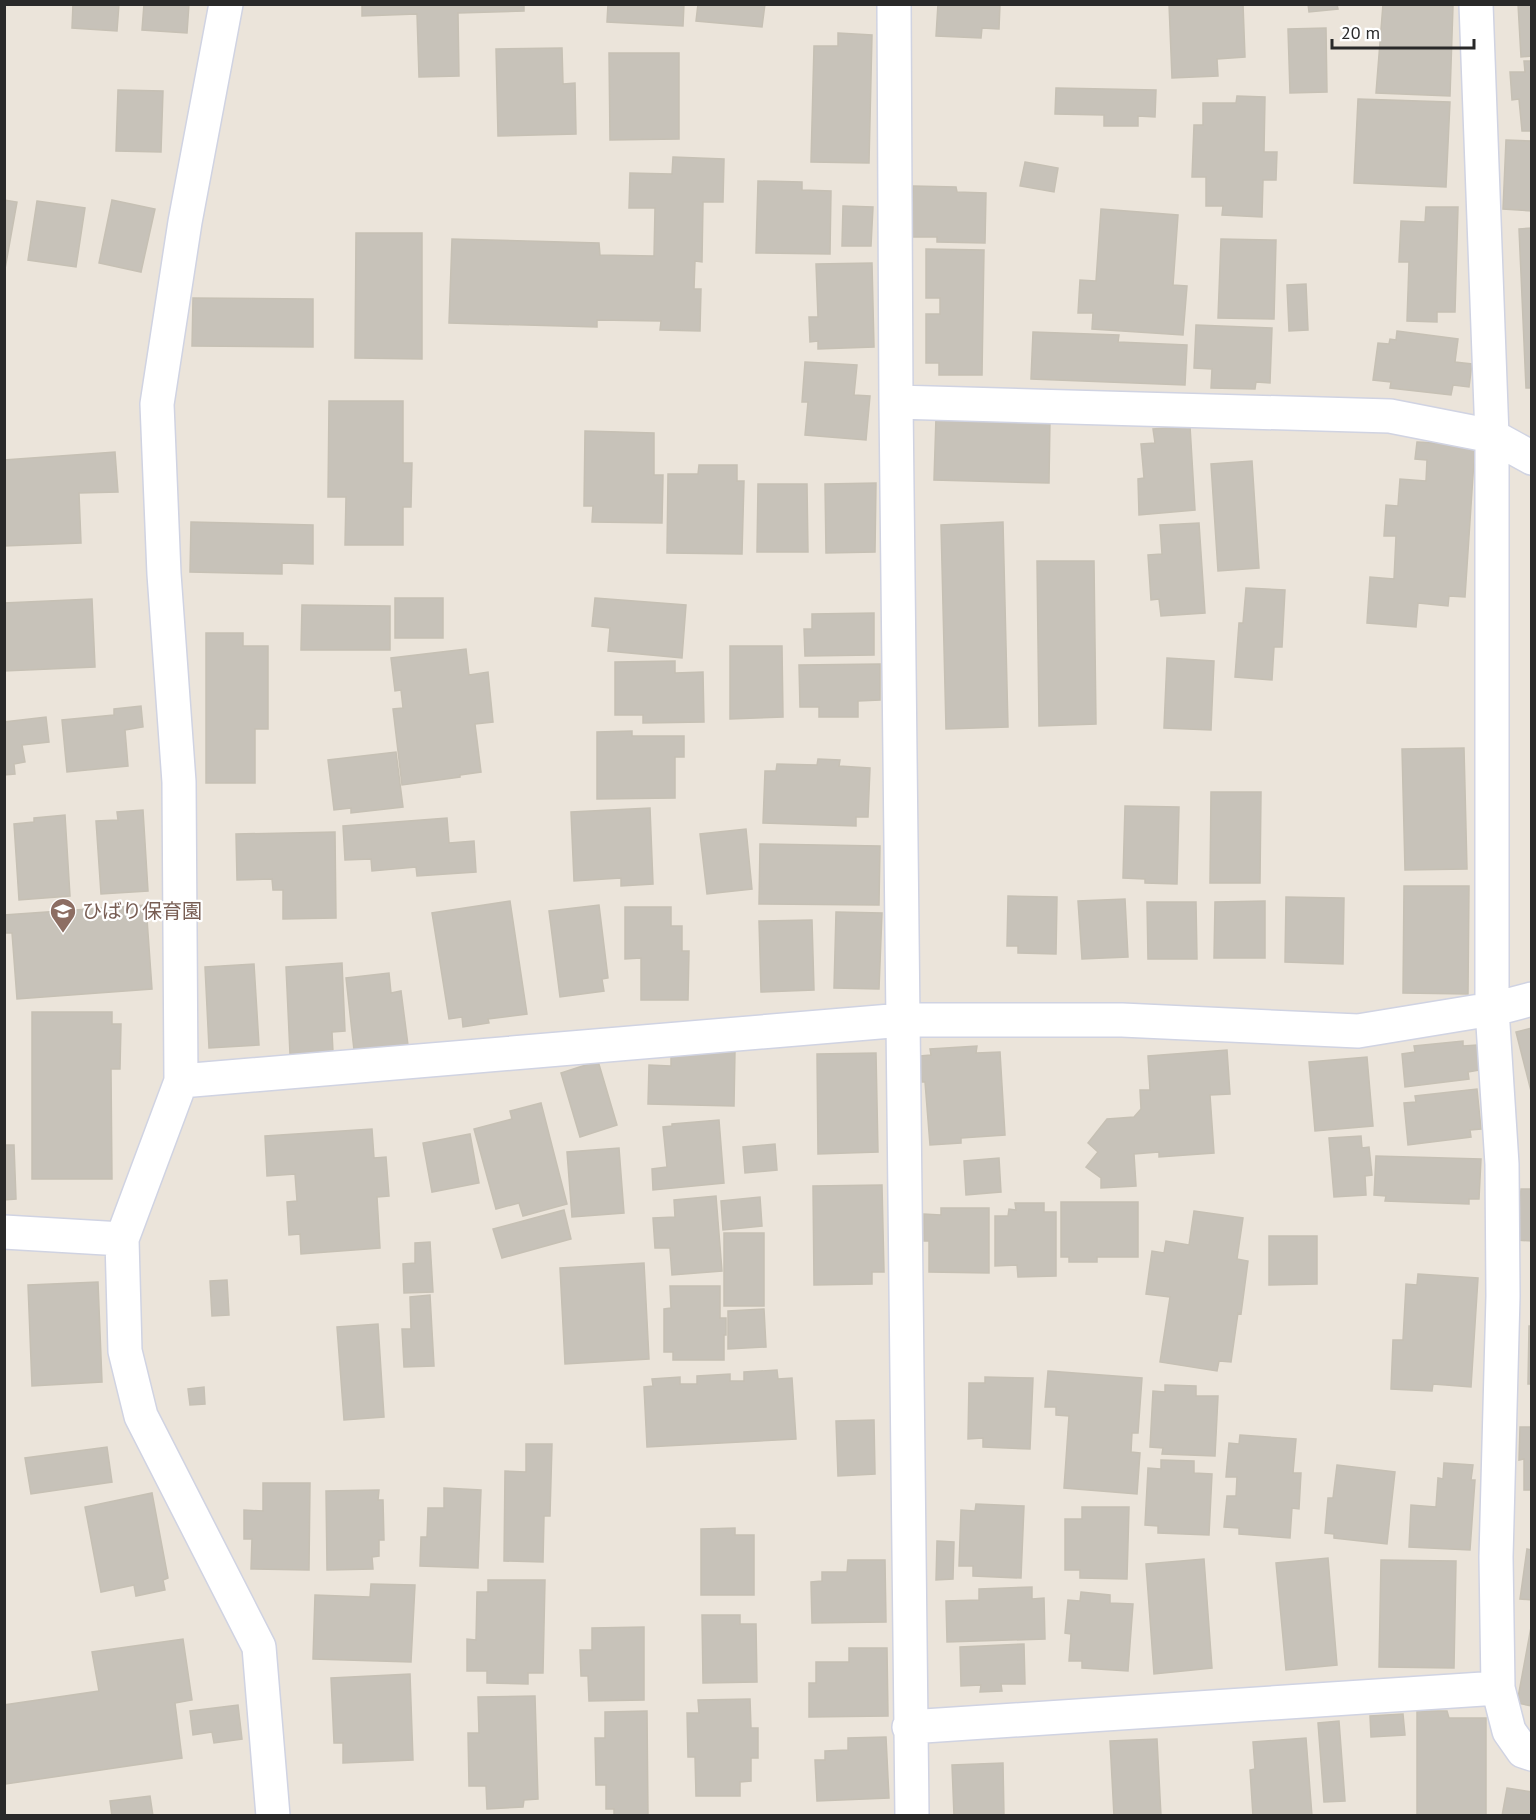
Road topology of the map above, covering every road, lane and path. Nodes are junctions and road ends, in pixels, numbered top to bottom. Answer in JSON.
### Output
{"nodes":[{"id":1,"x":226,"y":4,"type":"edge"},
{"id":2,"x":894,"y":4,"type":"edge"},
{"id":3,"x":1476,"y":4,"type":"edge"},
{"id":4,"x":896,"y":402,"type":"junction"},
{"id":5,"x":1492,"y":436,"type":"junction"},
{"id":6,"x":1532,"y":458,"type":"edge"},
{"id":7,"x":1532,"y":999,"type":"edge"},
{"id":8,"x":1492,"y":1009,"type":"junction"},
{"id":9,"x":903,"y":1020,"type":"junction"},
{"id":10,"x":181,"y":1081,"type":"junction"},
{"id":11,"x":4,"y":1232,"type":"edge"},
{"id":12,"x":122,"y":1239,"type":"junction"},
{"id":13,"x":1498,"y":1688,"type":"junction"},
{"id":14,"x":909,"y":1727,"type":"junction"},
{"id":15,"x":1532,"y":1754,"type":"edge"},
{"id":16,"x":273,"y":1815,"type":"edge"},
{"id":17,"x":912,"y":1815,"type":"edge"}],
"edges":[{"from":1,"to":10,"type":"street"},
{"from":2,"to":4,"type":"street"},
{"from":3,"to":5,"type":"street"},
{"from":4,"to":5,"type":"street"},
{"from":4,"to":9,"type":"street"},
{"from":5,"to":6,"type":"street"},
{"from":5,"to":8,"type":"street"},
{"from":7,"to":8,"type":"street"},
{"from":8,"to":9,"type":"street"},
{"from":8,"to":13,"type":"street"},
{"from":9,"to":10,"type":"street"},
{"from":9,"to":14,"type":"street"},
{"from":10,"to":12,"type":"street"},
{"from":11,"to":12,"type":"street"},
{"from":12,"to":16,"type":"street"},
{"from":13,"to":14,"type":"street"},
{"from":13,"to":15,"type":"street"},
{"from":14,"to":17,"type":"street"}]}
